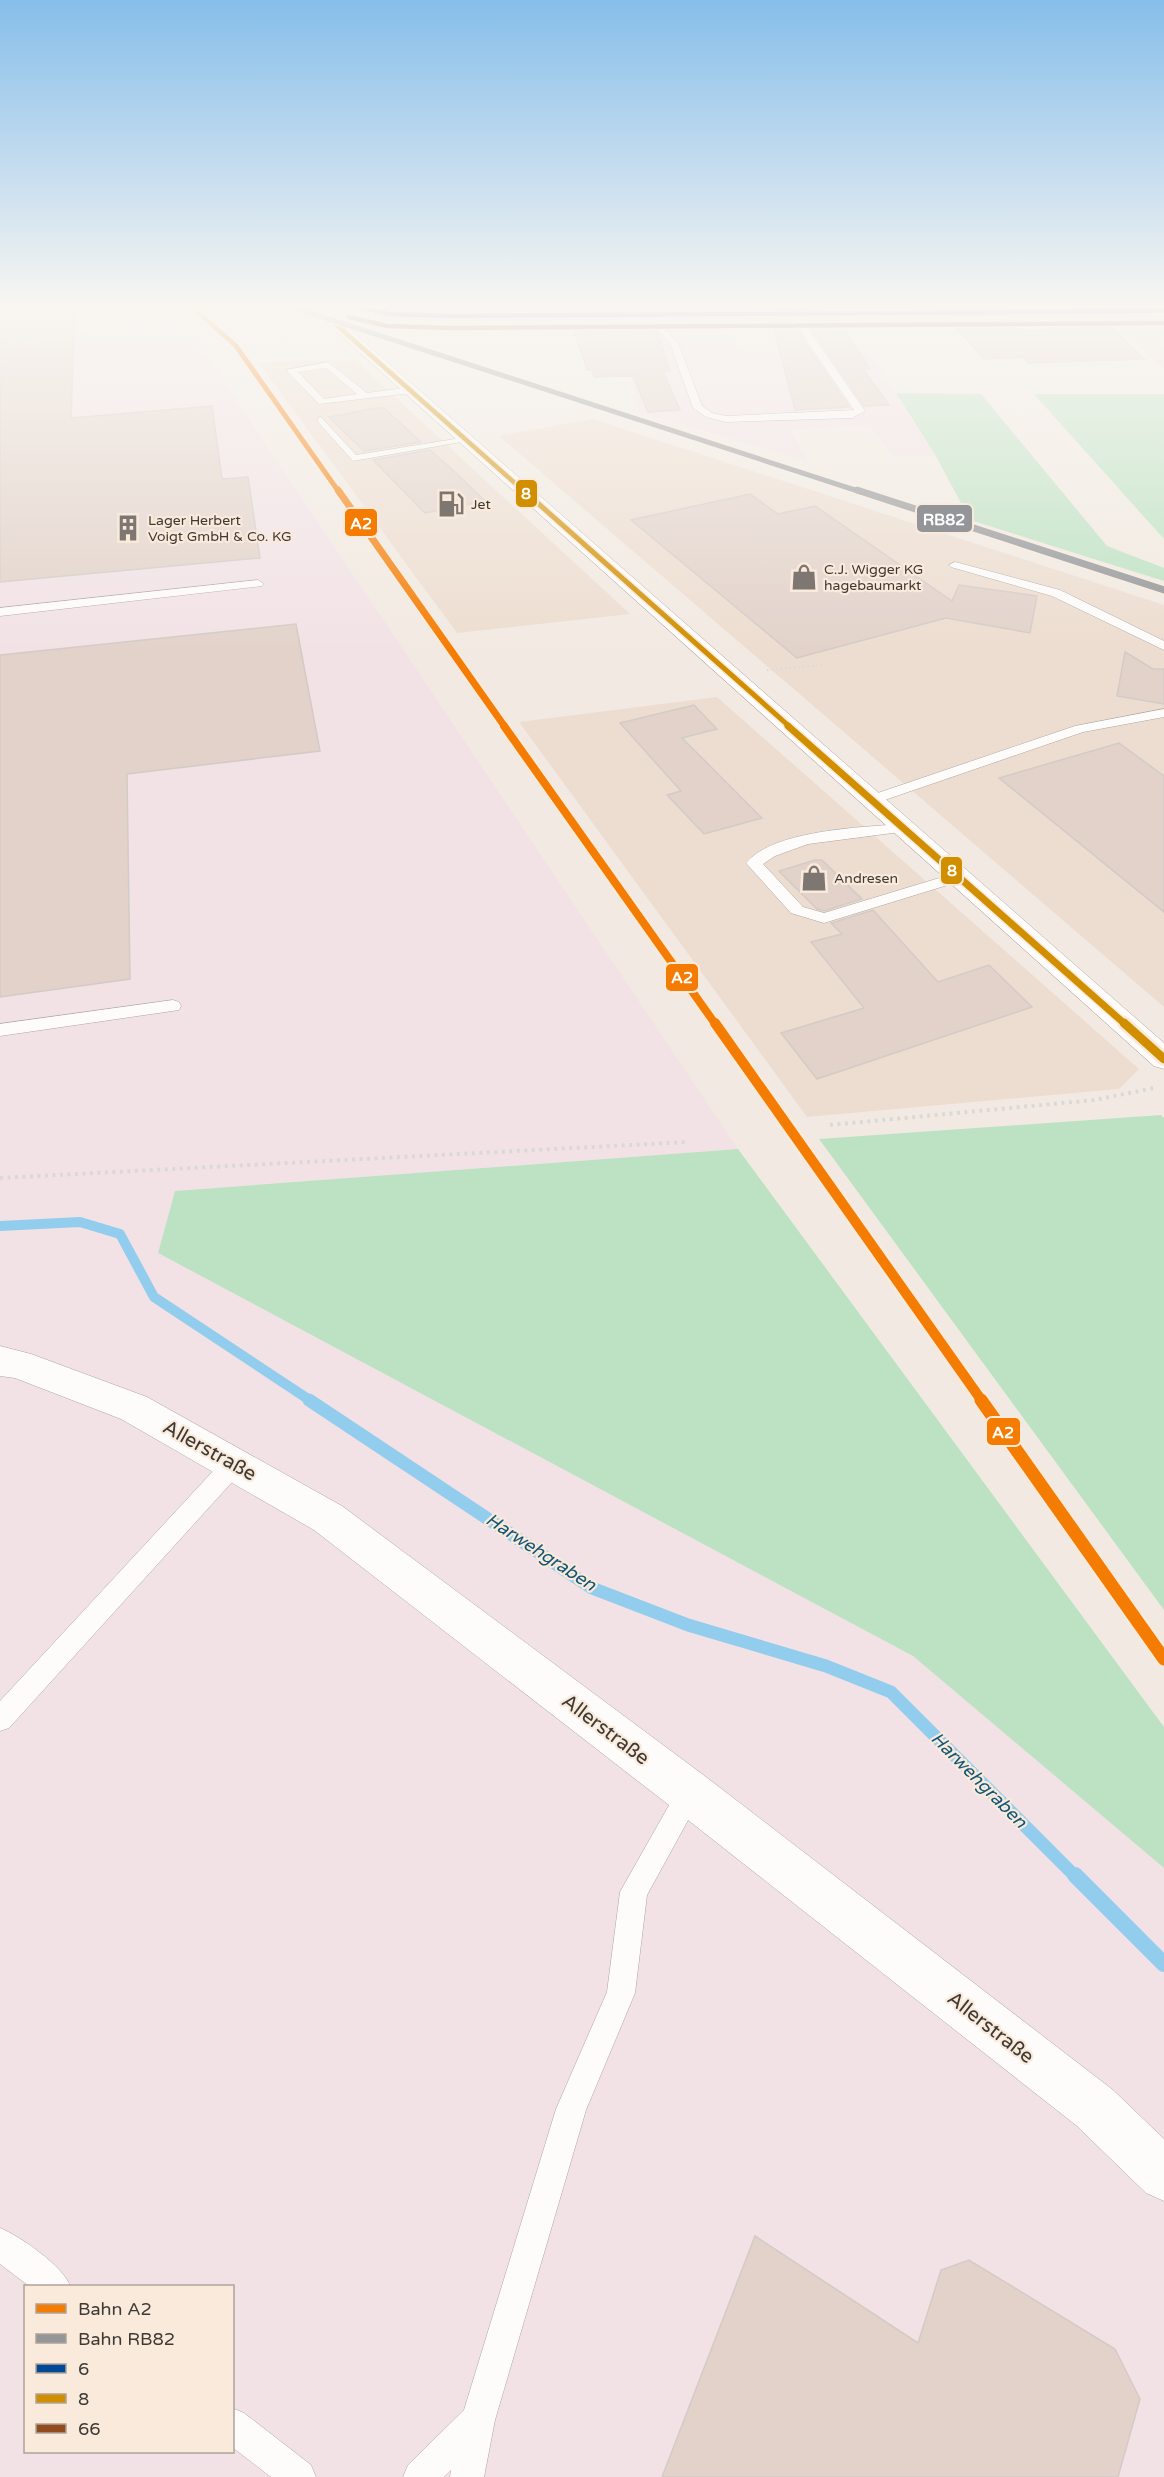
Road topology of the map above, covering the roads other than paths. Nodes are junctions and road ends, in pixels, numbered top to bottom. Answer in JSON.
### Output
{"nodes":[{"id":1,"x":321,"y":420,"type":"dead end"},
{"id":2,"x":445,"y":421,"type":"edge"},
{"id":3,"x":467,"y":440,"type":"junction"},
{"id":4,"x":956,"y":565,"type":"dead end"},
{"id":5,"x":258,"y":584,"type":"dead end"},
{"id":6,"x":0,"y":612,"type":"edge"},
{"id":7,"x":1164,"y":646,"type":"edge"},
{"id":8,"x":1164,"y":712,"type":"edge"},
{"id":9,"x":871,"y":800,"type":"junction"},
{"id":10,"x":903,"y":828,"type":"junction"},
{"id":11,"x":959,"y":877,"type":"junction"},
{"id":12,"x":173,"y":1006,"type":"dead end"},
{"id":13,"x":0,"y":1030,"type":"edge"},
{"id":14,"x":1164,"y":1059,"type":"edge"},
{"id":15,"x":0,"y":1361,"type":"edge"},
{"id":16,"x":235,"y":1463,"type":"junction"},
{"id":17,"x":0,"y":1719,"type":"edge"},
{"id":18,"x":690,"y":1793,"type":"junction"},
{"id":19,"x":1164,"y":2175,"type":"edge"},
{"id":20,"x":0,"y":2244,"type":"edge"},
{"id":21,"x":53,"y":2285,"type":"edge"},
{"id":22,"x":478,"y":2420,"type":"junction"},
{"id":23,"x":234,"y":2427,"type":"edge"},
{"id":24,"x":299,"y":2477,"type":"edge"},
{"id":25,"x":420,"y":2477,"type":"edge"},
{"id":26,"x":468,"y":2477,"type":"edge"}],
"edges":[{"from":1,"to":3,"type":"lane"},
{"from":2,"to":3,"type":"street"},
{"from":3,"to":9,"type":"street"},
{"from":4,"to":7,"type":"lane"},
{"from":5,"to":6,"type":"lane"},
{"from":8,"to":9,"type":"lane"},
{"from":9,"to":10,"type":"street"},
{"from":10,"to":11,"type":"street"},
{"from":10,"to":11,"type":"lane"},
{"from":11,"to":14,"type":"street"},
{"from":12,"to":13,"type":"lane"},
{"from":15,"to":16,"type":"street","name":"Allerstraße"},
{"from":16,"to":17,"type":"lane"},
{"from":16,"to":18,"type":"street","name":"Allerstraße"},
{"from":18,"to":19,"type":"street","name":"Allerstraße"},
{"from":18,"to":22,"type":"lane"},
{"from":20,"to":21,"type":"lane"},
{"from":22,"to":25,"type":"lane"},
{"from":22,"to":26,"type":"lane"},
{"from":23,"to":24,"type":"lane"}]}
